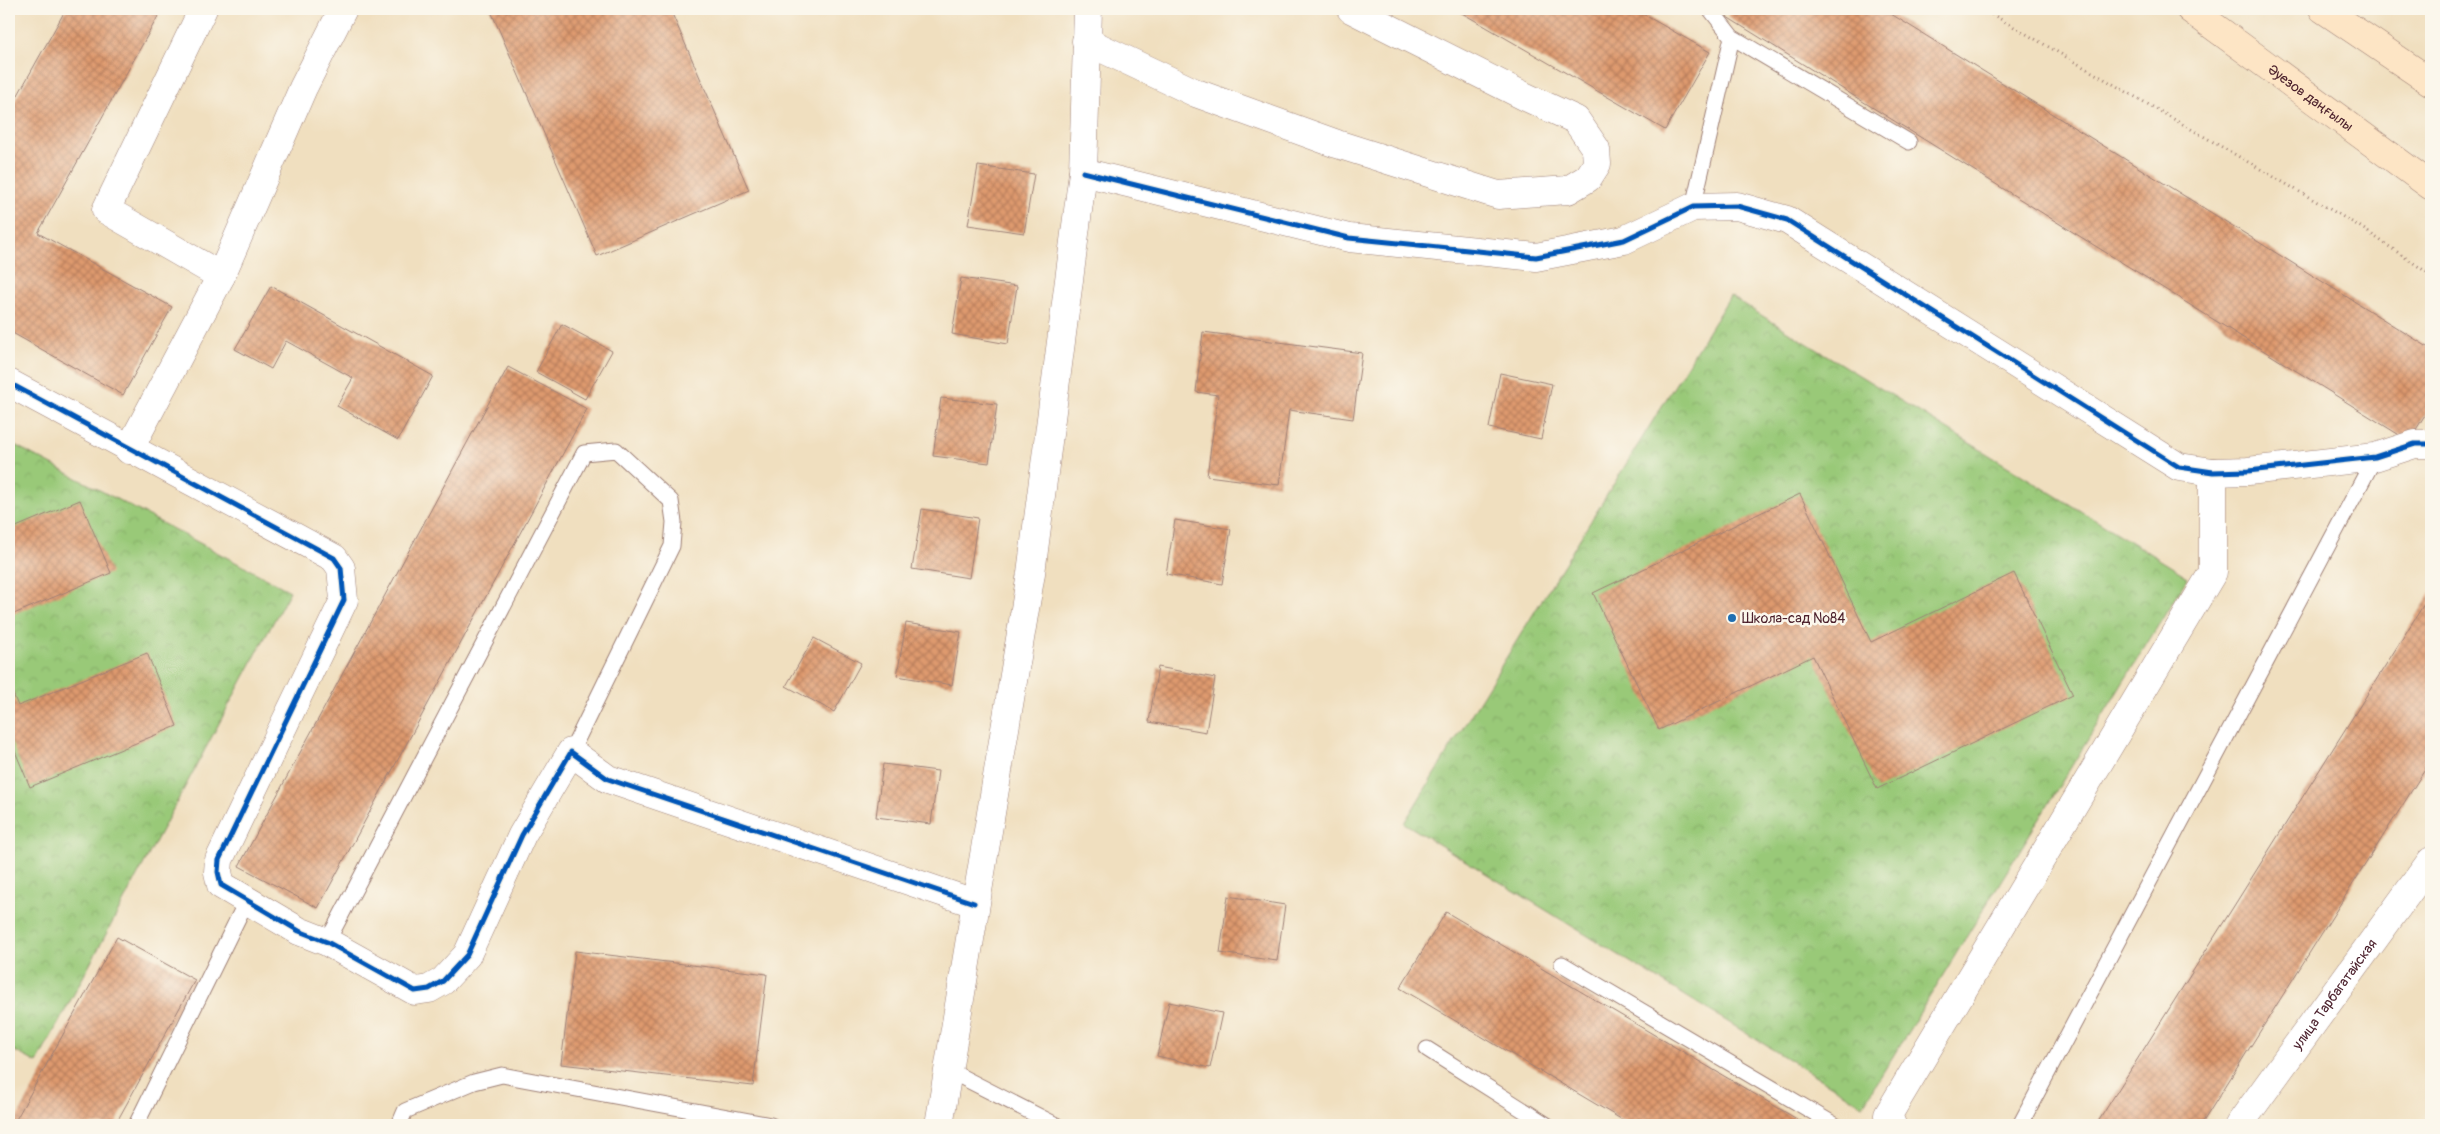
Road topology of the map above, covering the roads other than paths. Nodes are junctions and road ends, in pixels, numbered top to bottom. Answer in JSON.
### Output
{"nodes":[{"id":1,"x":203,"y":9,"type":"edge"},
{"id":2,"x":343,"y":9,"type":"edge"},
{"id":3,"x":1088,"y":9,"type":"edge"},
{"id":4,"x":1351,"y":9,"type":"edge"},
{"id":5,"x":1710,"y":9,"type":"edge"},
{"id":6,"x":2190,"y":9,"type":"edge"},
{"id":7,"x":2324,"y":9,"type":"edge"},
{"id":8,"x":1732,"y":37,"type":"junction"},
{"id":9,"x":1086,"y":41,"type":"junction"},
{"id":10,"x":2431,"y":82,"type":"edge"},
{"id":11,"x":1909,"y":142,"type":"dead end"},
{"id":12,"x":1083,"y":172,"type":"junction"},
{"id":13,"x":2431,"y":186,"type":"edge"},
{"id":14,"x":1693,"y":207,"type":"junction"},
{"id":15,"x":221,"y":276,"type":"junction"},
{"id":16,"x":9,"y":383,"type":"edge"},
{"id":17,"x":2431,"y":444,"type":"edge"},
{"id":18,"x":129,"y":450,"type":"junction"},
{"id":19,"x":2375,"y":457,"type":"junction"},
{"id":20,"x":2213,"y":472,"type":"junction"},
{"id":21,"x":571,"y":752,"type":"junction"},
{"id":22,"x":2431,"y":861,"type":"edge"},
{"id":23,"x":247,"y":900,"type":"junction"},
{"id":24,"x":974,"y":903,"type":"junction"},
{"id":25,"x":327,"y":942,"type":"junction"},
{"id":26,"x":1562,"y":964,"type":"dead end"},
{"id":27,"x":1427,"y":1049,"type":"dead end"},
{"id":28,"x":948,"y":1070,"type":"junction"},
{"id":29,"x":2021,"y":1123,"type":"dead end"},
{"id":30,"x":136,"y":1125,"type":"edge"},
{"id":31,"x":399,"y":1125,"type":"edge"},
{"id":32,"x":771,"y":1125,"type":"edge"},
{"id":33,"x":939,"y":1125,"type":"edge"},
{"id":34,"x":1056,"y":1125,"type":"edge"},
{"id":35,"x":1547,"y":1125,"type":"edge"},
{"id":36,"x":1835,"y":1125,"type":"edge"},
{"id":37,"x":1892,"y":1125,"type":"edge"},
{"id":38,"x":2239,"y":1125,"type":"edge"}],
"edges":[{"from":1,"to":15,"type":"street"},
{"from":2,"to":15,"type":"street"},
{"from":3,"to":9,"type":"street"},
{"from":4,"to":9,"type":"street"},
{"from":5,"to":8,"type":"lane"},
{"from":6,"to":13,"type":"main road","name":"Әуезов даңғылы"},
{"from":7,"to":10,"type":"main road"},
{"from":8,"to":11,"type":"lane"},
{"from":8,"to":14,"type":"lane"},
{"from":9,"to":12,"type":"street"},
{"from":12,"to":14,"type":"street"},
{"from":12,"to":24,"type":"street"},
{"from":14,"to":20,"type":"street"},
{"from":15,"to":18,"type":"street"},
{"from":16,"to":18,"type":"street"},
{"from":17,"to":19,"type":"street"},
{"from":18,"to":23,"type":"street"},
{"from":19,"to":20,"type":"street"},
{"from":19,"to":29,"type":"lane"},
{"from":20,"to":37,"type":"street"},
{"from":21,"to":24,"type":"street"},
{"from":21,"to":25,"type":"street"},
{"from":21,"to":25,"type":"lane"},
{"from":22,"to":38,"type":"street","name":"улица Тарбагатайская"},
{"from":23,"to":25,"type":"street"},
{"from":23,"to":30,"type":"lane"},
{"from":24,"to":28,"type":"street"},
{"from":26,"to":36,"type":"lane"},
{"from":27,"to":35,"type":"lane"},
{"from":28,"to":33,"type":"street"},
{"from":28,"to":34,"type":"lane"},
{"from":31,"to":32,"type":"lane"}]}
